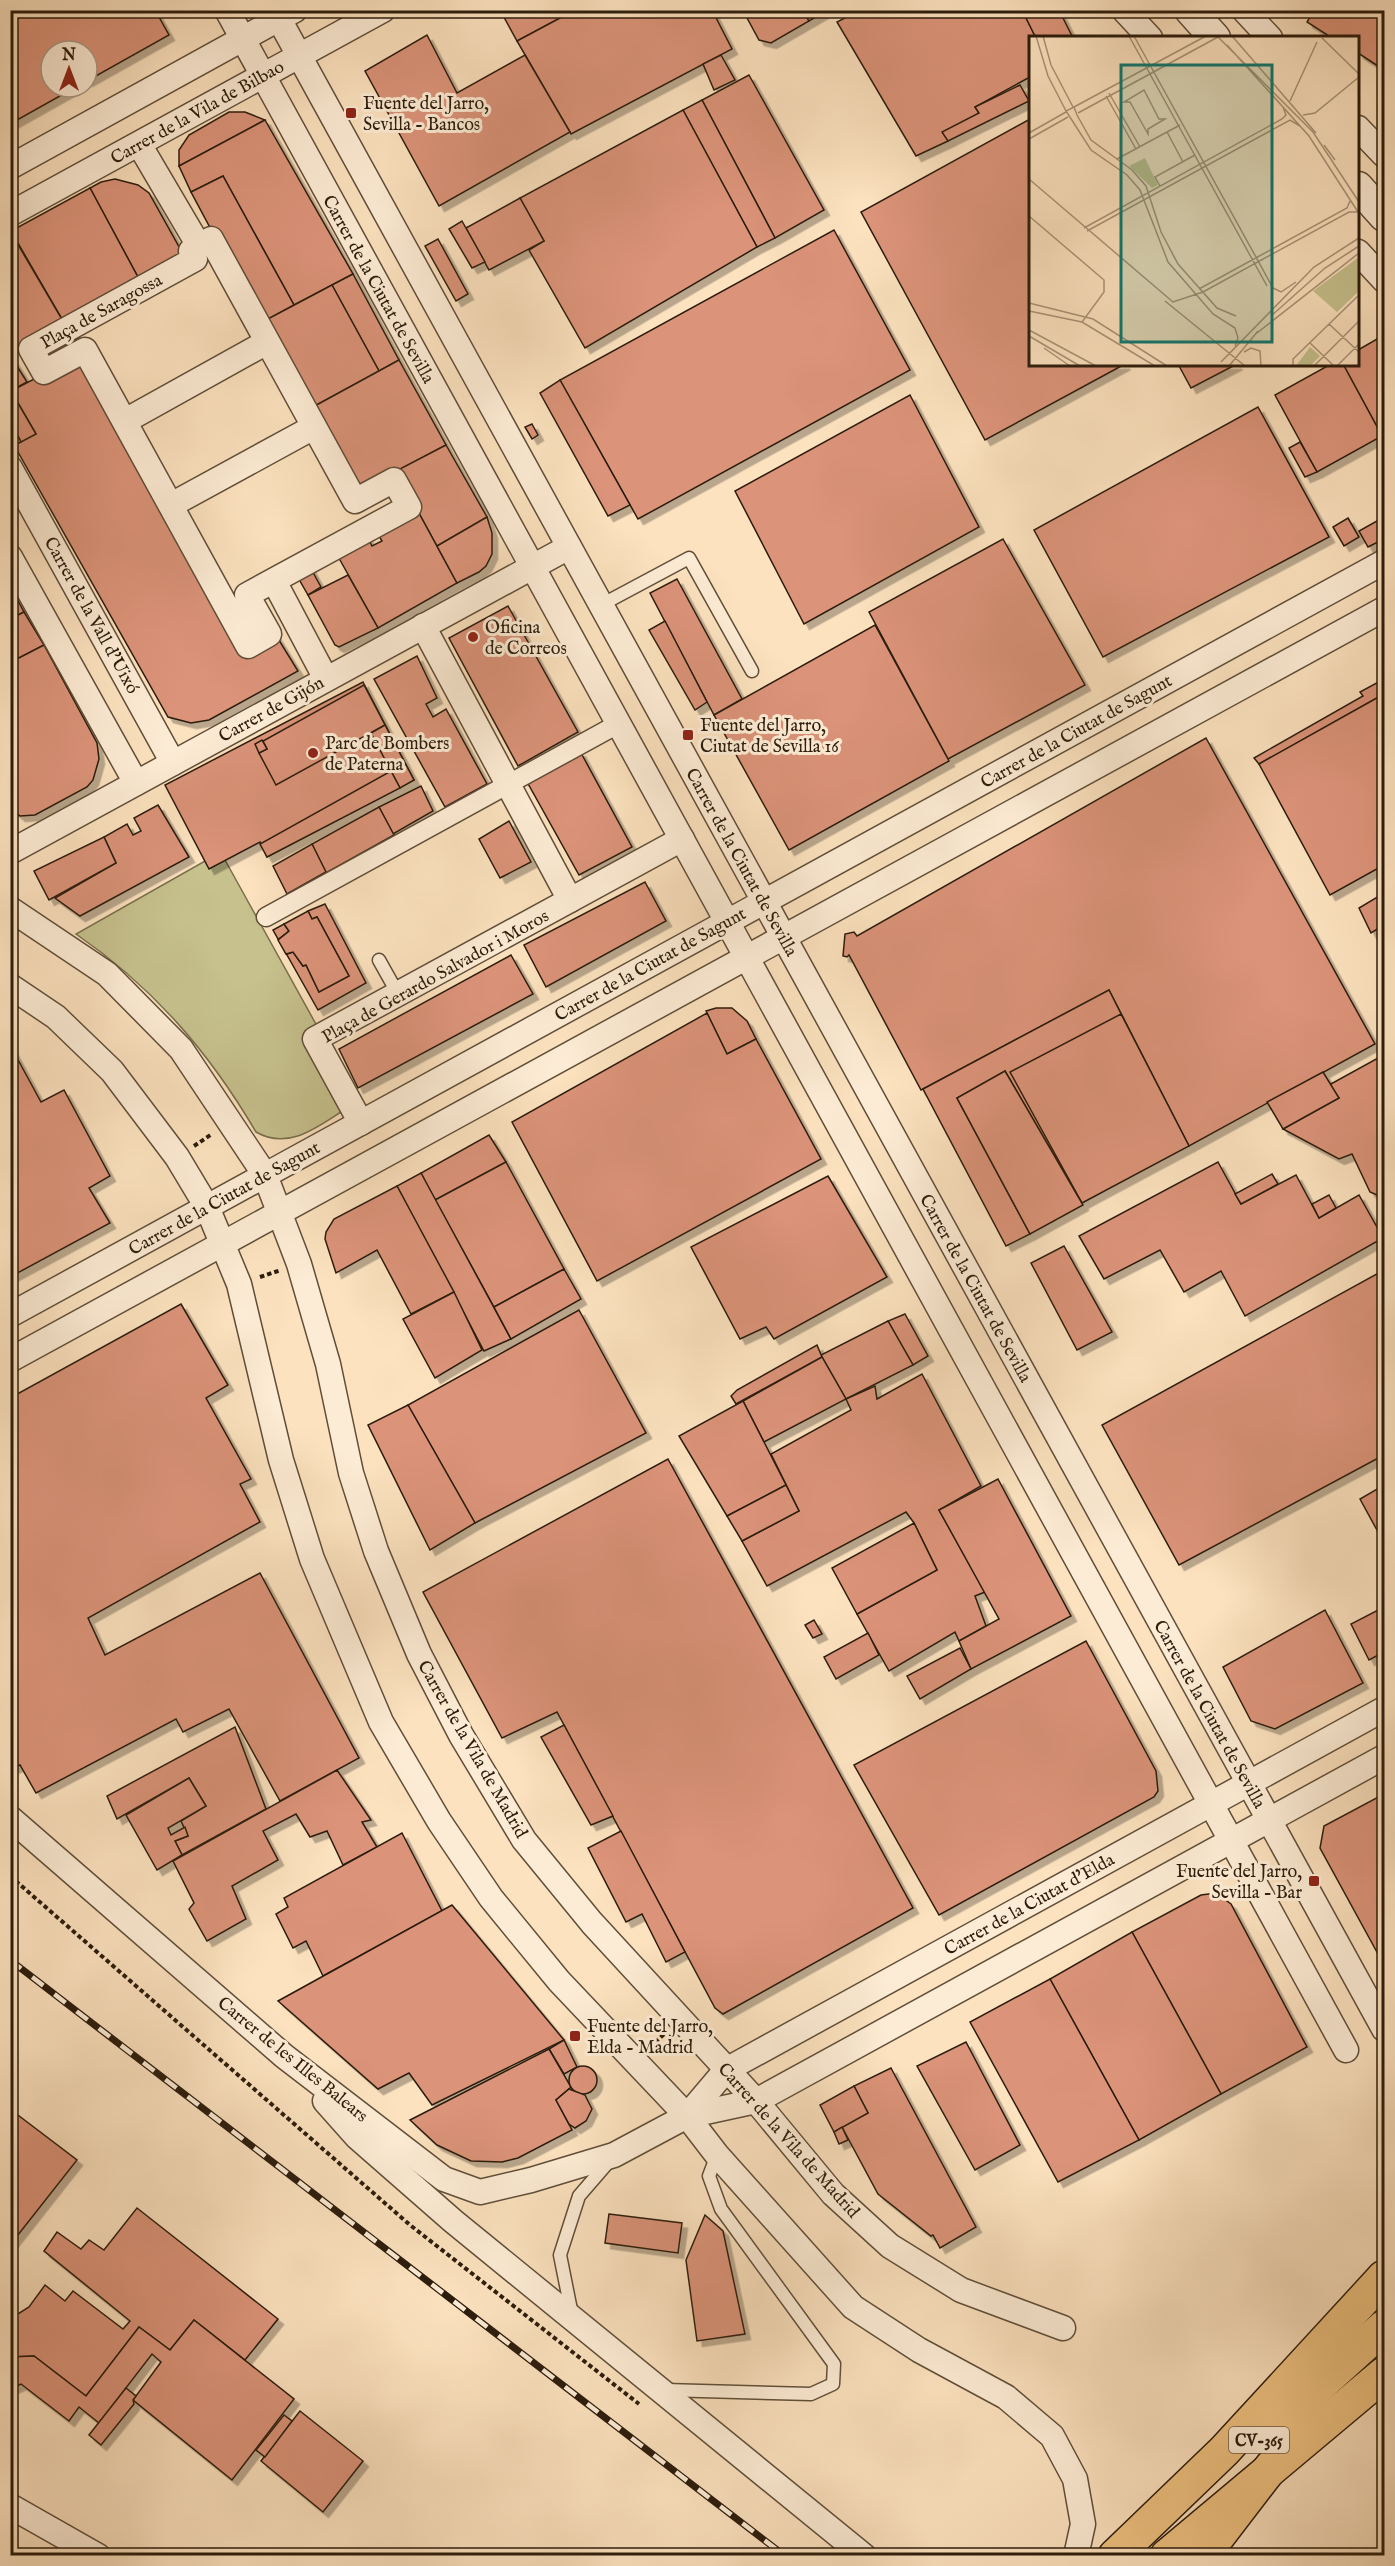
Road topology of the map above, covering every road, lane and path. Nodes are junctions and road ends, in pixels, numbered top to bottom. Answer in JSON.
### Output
{"nodes":[{"id":1,"x":227,"y":10,"type":"edge"},
{"id":2,"x":383,"y":10,"type":"edge"},
{"id":3,"x":1124,"y":10,"type":"edge"},
{"id":4,"x":1190,"y":10,"type":"edge"},
{"id":5,"x":1244,"y":10,"type":"edge"},
{"id":6,"x":283,"y":13,"type":"edge"},
{"id":7,"x":1148,"y":36,"type":"edge"},
{"id":8,"x":1213,"y":36,"type":"edge"},
{"id":9,"x":1268,"y":36,"type":"edge"},
{"id":10,"x":243,"y":40,"type":"junction"},
{"id":11,"x":299,"y":56,"type":"junction"},
{"id":12,"x":262,"y":76,"type":"junction"},
{"id":13,"x":1359,"y":129,"type":"edge"},
{"id":14,"x":140,"y":144,"type":"junction"},
{"id":15,"x":1384,"y":155,"type":"edge"},
{"id":16,"x":10,"y":167,"type":"edge"},
{"id":17,"x":1359,"y":188,"type":"edge"},
{"id":18,"x":10,"y":214,"type":"edge"},
{"id":19,"x":1384,"y":216,"type":"edge"},
{"id":20,"x":199,"y":246,"type":"junction"},
{"id":21,"x":1359,"y":253,"type":"edge"},
{"id":22,"x":1384,"y":280,"type":"edge"},
{"id":23,"x":267,"y":342,"type":"junction"},
{"id":24,"x":124,"y":421,"type":"junction"},
{"id":25,"x":314,"y":427,"type":"junction"},
{"id":26,"x":10,"y":468,"type":"edge"},
{"id":27,"x":171,"y":505,"type":"junction"},
{"id":28,"x":569,"y":547,"type":"junction"},
{"id":29,"x":10,"y":557,"type":"edge"},
{"id":30,"x":1384,"y":562,"type":"edge"},
{"id":31,"x":532,"y":567,"type":"junction"},
{"id":32,"x":274,"y":581,"type":"junction"},
{"id":33,"x":601,"y":605,"type":"junction"},
{"id":34,"x":1384,"y":609,"type":"edge"},
{"id":35,"x":423,"y":626,"type":"junction"},
{"id":36,"x":752,"y":671,"type":"dead end"},
{"id":37,"x":326,"y":679,"type":"junction"},
{"id":38,"x":618,"y":724,"type":"junction"},
{"id":39,"x":173,"y":763,"type":"junction"},
{"id":40,"x":136,"y":783,"type":"junction"},
{"id":41,"x":508,"y":784,"type":"junction"},
{"id":42,"x":682,"y":839,"type":"junction"},
{"id":43,"x":11,"y":849,"type":"edge"},
{"id":44,"x":570,"y":900,"type":"junction"},
{"id":45,"x":764,"y":902,"type":"junction"},
{"id":46,"x":10,"y":909,"type":"edge"},
{"id":47,"x":266,"y":917,"type":"dead end"},
{"id":48,"x":727,"y":922,"type":"junction"},
{"id":49,"x":784,"y":937,"type":"junction"},
{"id":50,"x":746,"y":958,"type":"junction"},
{"id":51,"x":380,"y":960,"type":"dead end"},
{"id":52,"x":10,"y":987,"type":"edge"},
{"id":53,"x":398,"y":994,"type":"junction"},
{"id":54,"x":231,"y":1122,"type":"junction"},
{"id":55,"x":361,"y":1123,"type":"junction"},
{"id":56,"x":177,"y":1157,"type":"junction"},
{"id":57,"x":265,"y":1175,"type":"junction"},
{"id":58,"x":207,"y":1207,"type":"junction"},
{"id":59,"x":280,"y":1213,"type":"junction"},
{"id":60,"x":222,"y":1244,"type":"junction"},
{"id":61,"x":299,"y":1264,"type":"junction"},
{"id":62,"x":239,"y":1284,"type":"junction"},
{"id":63,"x":10,"y":1315,"type":"edge"},
{"id":64,"x":10,"y":1360,"type":"edge"},
{"id":65,"x":1384,"y":1710,"type":"edge"},
{"id":66,"x":1384,"y":1757,"type":"edge"},
{"id":67,"x":1249,"y":1784,"type":"junction"},
{"id":68,"x":1211,"y":1804,"type":"junction"},
{"id":69,"x":10,"y":1818,"type":"edge"},
{"id":70,"x":1269,"y":1820,"type":"junction"},
{"id":71,"x":1231,"y":1840,"type":"junction"},
{"id":72,"x":679,"y":2018,"type":"junction"},
{"id":73,"x":1384,"y":2029,"type":"edge"},
{"id":74,"x":1346,"y":2050,"type":"dead end"},
{"id":75,"x":284,"y":2056,"type":"junction"},
{"id":76,"x":637,"y":2061,"type":"junction"},
{"id":77,"x":726,"y":2070,"type":"junction"},
{"id":78,"x":756,"y":2101,"type":"junction"},
{"id":79,"x":687,"y":2116,"type":"junction"},
{"id":80,"x":614,"y":2155,"type":"junction"},
{"id":81,"x":717,"y":2155,"type":"junction"},
{"id":82,"x":1384,"y":2277,"type":"edge"},
{"id":83,"x":573,"y":2319,"type":"junction"},
{"id":84,"x":1384,"y":2327,"type":"edge"},
{"id":85,"x":1063,"y":2328,"type":"dead end"},
{"id":86,"x":1384,"y":2374,"type":"edge"},
{"id":87,"x":661,"y":2390,"type":"junction"},
{"id":88,"x":1272,"y":2466,"type":"junction"},
{"id":89,"x":10,"y":2506,"type":"edge"},
{"id":90,"x":98,"y":2556,"type":"edge"},
{"id":91,"x":864,"y":2556,"type":"edge"},
{"id":92,"x":1076,"y":2556,"type":"edge"},
{"id":93,"x":1115,"y":2556,"type":"edge"},
{"id":94,"x":1136,"y":2556,"type":"edge"},
{"id":95,"x":1167,"y":2556,"type":"edge"},
{"id":96,"x":1203,"y":2556,"type":"edge"}],
"edges":[{"from":1,"to":10,"type":"street","name":"Carrer de la Ciutat de Sevilla"},
{"from":2,"to":11,"type":"street","name":"Carrer de la Vila de Bilbao"},
{"from":3,"to":7,"type":"street"},
{"from":4,"to":8,"type":"street"},
{"from":5,"to":9,"type":"street"},
{"from":6,"to":10,"type":"street"},
{"from":6,"to":11,"type":"street","name":"Carrer de la Ciutat de Sevilla"},
{"from":10,"to":12,"type":"street","name":"Carrer de la Ciutat de Sevilla"},
{"from":10,"to":16,"type":"street"},
{"from":11,"to":12,"type":"street","name":"Carrer de la Vila de Bilbao"},
{"from":11,"to":28,"type":"street","name":"Carrer de la Ciutat de Sevilla"},
{"from":12,"to":14,"type":"street","name":"Carrer de la Vila de Bilbao"},
{"from":12,"to":31,"type":"street","name":"Carrer de la Ciutat de Sevilla"},
{"from":13,"to":15,"type":"street"},
{"from":14,"to":18,"type":"street","name":"Carrer de la Vila de Bilbao"},
{"from":14,"to":20,"type":"street"},
{"from":17,"to":19,"type":"street"},
{"from":20,"to":23,"type":"street","name":"Plaça de Saragossa"},
{"from":20,"to":24,"type":"street","name":"Plaça de Saragossa"},
{"from":21,"to":22,"type":"street"},
{"from":23,"to":24,"type":"street"},
{"from":23,"to":25,"type":"street","name":"Plaça de Saragossa"},
{"from":24,"to":27,"type":"street","name":"Plaça de Saragossa"},
{"from":25,"to":27,"type":"street"},
{"from":25,"to":32,"type":"street","name":"Plaça de Saragossa"},
{"from":26,"to":39,"type":"street","name":"Carrer de la Vall d'Uixó"},
{"from":27,"to":32,"type":"street","name":"Plaça de Saragossa"},
{"from":28,"to":31,"type":"street"},
{"from":28,"to":33,"type":"street","name":"Carrer de la Ciutat de Sevilla"},
{"from":29,"to":40,"type":"street"},
{"from":30,"to":45,"type":"street","name":"Carrer de la Ciutat de Sagunt"},
{"from":31,"to":35,"type":"street","name":"Carrer de Gijón"},
{"from":31,"to":38,"type":"street","name":"Carrer de la Ciutat de Sevilla"},
{"from":32,"to":37,"type":"street"},
{"from":33,"to":36,"type":"lane"},
{"from":33,"to":45,"type":"street","name":"Carrer de la Ciutat de Sevilla"},
{"from":34,"to":49,"type":"street"},
{"from":35,"to":37,"type":"street","name":"Carrer de Gijón"},
{"from":35,"to":41,"type":"street","name":"Plaça de Gerardo Salvador i Moros"},
{"from":37,"to":39,"type":"street","name":"Carrer de Gijón"},
{"from":38,"to":41,"type":"street"},
{"from":38,"to":42,"type":"street","name":"Carrer de la Ciutat de Sevilla"},
{"from":39,"to":40,"type":"street","name":"Carrer de Gijón"},
{"from":40,"to":43,"type":"street","name":"Carrer de Gijón"},
{"from":41,"to":44,"type":"street","name":"Plaça de Gerardo Salvador i Moros"},
{"from":41,"to":47,"type":"street"},
{"from":42,"to":44,"type":"street","name":"Plaça de Gerardo Salvador i Moros"},
{"from":42,"to":48,"type":"street","name":"Carrer de la Ciutat de Sevilla"},
{"from":44,"to":53,"type":"street","name":"Plaça de Gerardo Salvador i Moros"},
{"from":45,"to":48,"type":"street","name":"Carrer de la Ciutat de Sagunt"},
{"from":45,"to":49,"type":"street","name":"Carrer de la Ciutat de Sevilla"},
{"from":46,"to":54,"type":"street","name":"Carrer de la Vila de Madrid"},
{"from":48,"to":50,"type":"street","name":"Carrer de la Ciutat de Sevilla"},
{"from":48,"to":55,"type":"street","name":"Carrer de la Ciutat de Sagunt"},
{"from":49,"to":50,"type":"street"},
{"from":49,"to":67,"type":"street","name":"Carrer de la Ciutat de Sevilla"},
{"from":50,"to":59,"type":"street"},
{"from":50,"to":68,"type":"street","name":"Carrer de la Ciutat de Sevilla"},
{"from":51,"to":53,"type":"lane"},
{"from":52,"to":56,"type":"street"},
{"from":53,"to":55,"type":"street","name":"Plaça de Gerardo Salvador i Moros"},
{"from":54,"to":56,"type":"path"},
{"from":54,"to":57,"type":"street","name":"Carrer de la Vila de Madrid"},
{"from":55,"to":57,"type":"street","name":"Carrer de la Ciutat de Sagunt"},
{"from":56,"to":58,"type":"street"},
{"from":57,"to":58,"type":"street","name":"Carrer de la Ciutat de Sagunt"},
{"from":57,"to":59,"type":"street","name":"Carrer de la Vila de Madrid"},
{"from":58,"to":60,"type":"street"},
{"from":58,"to":63,"type":"street","name":"Carrer de la Ciutat de Sagunt"},
{"from":59,"to":60,"type":"street"},
{"from":59,"to":61,"type":"street","name":"Carrer de la Vila de Madrid"},
{"from":60,"to":62,"type":"street"},
{"from":60,"to":64,"type":"street"},
{"from":61,"to":62,"type":"path"},
{"from":61,"to":72,"type":"street","name":"Carrer de la Vila de Madrid"},
{"from":62,"to":76,"type":"street"},
{"from":65,"to":67,"type":"street","name":"Carrer de la Ciutat d'Elda"},
{"from":66,"to":70,"type":"street","name":"Carrer de la Ciutat d'Elda"},
{"from":67,"to":68,"type":"street","name":"Carrer de la Ciutat d'Elda"},
{"from":67,"to":70,"type":"street","name":"Carrer de la Ciutat de Sevilla"},
{"from":68,"to":71,"type":"street","name":"Carrer de la Ciutat de Sevilla"},
{"from":68,"to":77,"type":"street","name":"Carrer de la Ciutat d'Elda"},
{"from":69,"to":75,"type":"street","name":"Carrer de les Illes Balears"},
{"from":70,"to":71,"type":"street","name":"Carrer de la Ciutat d'Elda"},
{"from":70,"to":73,"type":"street","name":"Carrer de la Ciutat de Sevilla"},
{"from":71,"to":74,"type":"street","name":"Carrer de la Ciutat de Sevilla"},
{"from":71,"to":78,"type":"street","name":"Carrer de la Ciutat d'Elda"},
{"from":72,"to":76,"type":"path"},
{"from":72,"to":77,"type":"street","name":"Carrer de la Vila de Madrid"},
{"from":75,"to":80,"type":"street","name":"Carrer de les Illes Balears"},
{"from":75,"to":83,"type":"street"},
{"from":76,"to":79,"type":"street"},
{"from":77,"to":78,"type":"street","name":"Carrer de la Vila de Madrid"},
{"from":77,"to":79,"type":"street","name":"Carrer de la Ciutat d'Elda"},
{"from":78,"to":79,"type":"street","name":"Carrer de la Ciutat d'Elda"},
{"from":78,"to":85,"type":"street","name":"Carrer de la Vila de Madrid"},
{"from":79,"to":80,"type":"street","name":"Carrer de la Ciutat d'Elda"},
{"from":79,"to":81,"type":"street"},
{"from":80,"to":83,"type":"lane"},
{"from":81,"to":87,"type":"lane"},
{"from":81,"to":92,"type":"street"},
{"from":82,"to":93,"type":"main road"},
{"from":83,"to":87,"type":"street"},
{"from":84,"to":94,"type":"main road","number":"CV-365"},
{"from":86,"to":88,"type":"main road"},
{"from":87,"to":91,"type":"street"},
{"from":88,"to":95,"type":"main road"},
{"from":88,"to":96,"type":"main road"},
{"from":89,"to":90,"type":"street"}]}
